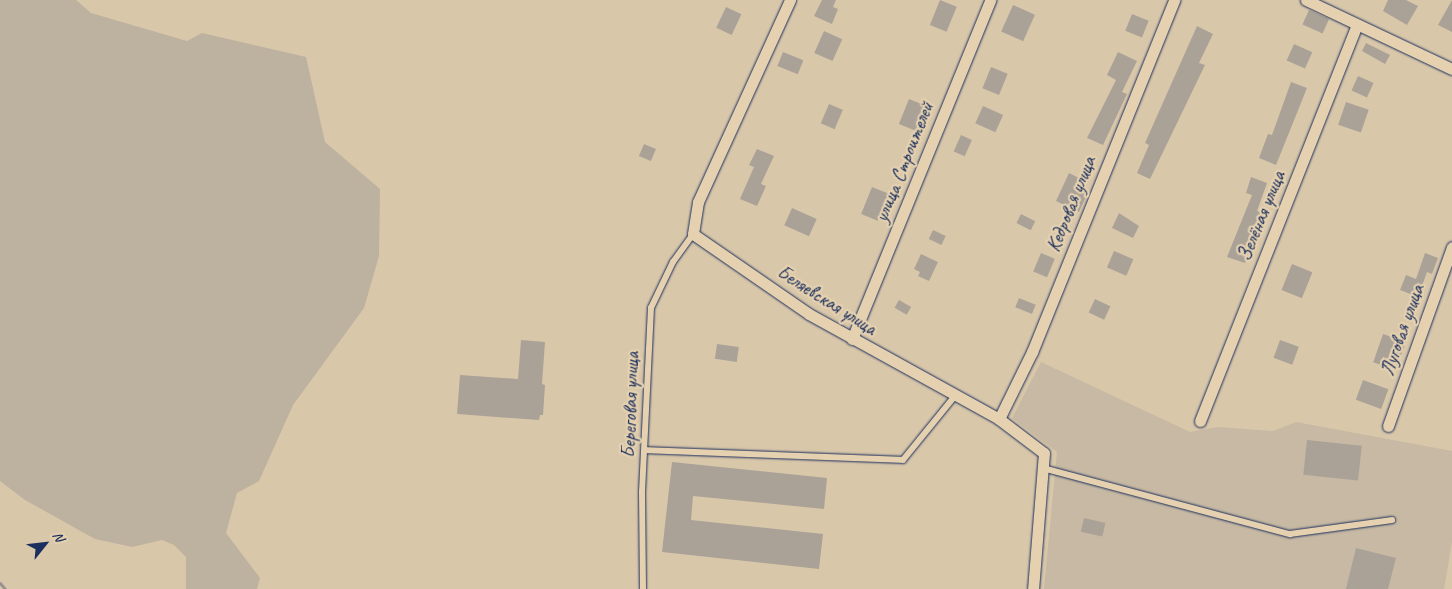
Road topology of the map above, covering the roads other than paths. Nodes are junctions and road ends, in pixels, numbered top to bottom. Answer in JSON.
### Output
{"nodes":[{"id":1,"x":790,"y":0,"type":"edge"},
{"id":2,"x":990,"y":0,"type":"edge"},
{"id":3,"x":1174,"y":0,"type":"edge"},
{"id":4,"x":1306,"y":0,"type":"edge"},
{"id":5,"x":1357,"y":25,"type":"junction"},
{"id":6,"x":1452,"y":69,"type":"edge"},
{"id":7,"x":693,"y":234,"type":"junction"},
{"id":8,"x":1452,"y":247,"type":"edge"},
{"id":9,"x":852,"y":339,"type":"junction"},
{"id":10,"x":955,"y":396,"type":"junction"},
{"id":11,"x":998,"y":420,"type":"junction"},
{"id":12,"x":1200,"y":421,"type":"dead end"},
{"id":13,"x":1388,"y":426,"type":"dead end"},
{"id":14,"x":645,"y":450,"type":"junction"},
{"id":15,"x":1043,"y":468,"type":"junction"},
{"id":16,"x":1392,"y":520,"type":"dead end"},
{"id":17,"x":643,"y":589,"type":"edge"},
{"id":18,"x":1034,"y":589,"type":"edge"}],
"edges":[{"from":1,"to":7,"type":"street"},
{"from":2,"to":9,"type":"street","name":"улица Строителей"},
{"from":3,"to":11,"type":"street","name":"Кедровая улица"},
{"from":4,"to":5,"type":"street"},
{"from":5,"to":6,"type":"street"},
{"from":5,"to":12,"type":"street","name":"Зелёная улица"},
{"from":7,"to":9,"type":"street","name":"Беляевская улица"},
{"from":7,"to":14,"type":"lane","name":"Береговая улица"},
{"from":8,"to":13,"type":"street","name":"Луговая улица"},
{"from":9,"to":10,"type":"street","name":"Беляевская улица"},
{"from":10,"to":11,"type":"street","name":"Беляевская улица"},
{"from":10,"to":14,"type":"lane"},
{"from":11,"to":15,"type":"street","name":"Беляевская улица"},
{"from":14,"to":17,"type":"lane","name":"Береговая улица"},
{"from":15,"to":16,"type":"lane"},
{"from":15,"to":18,"type":"street","name":"Беляевская улица"}]}
